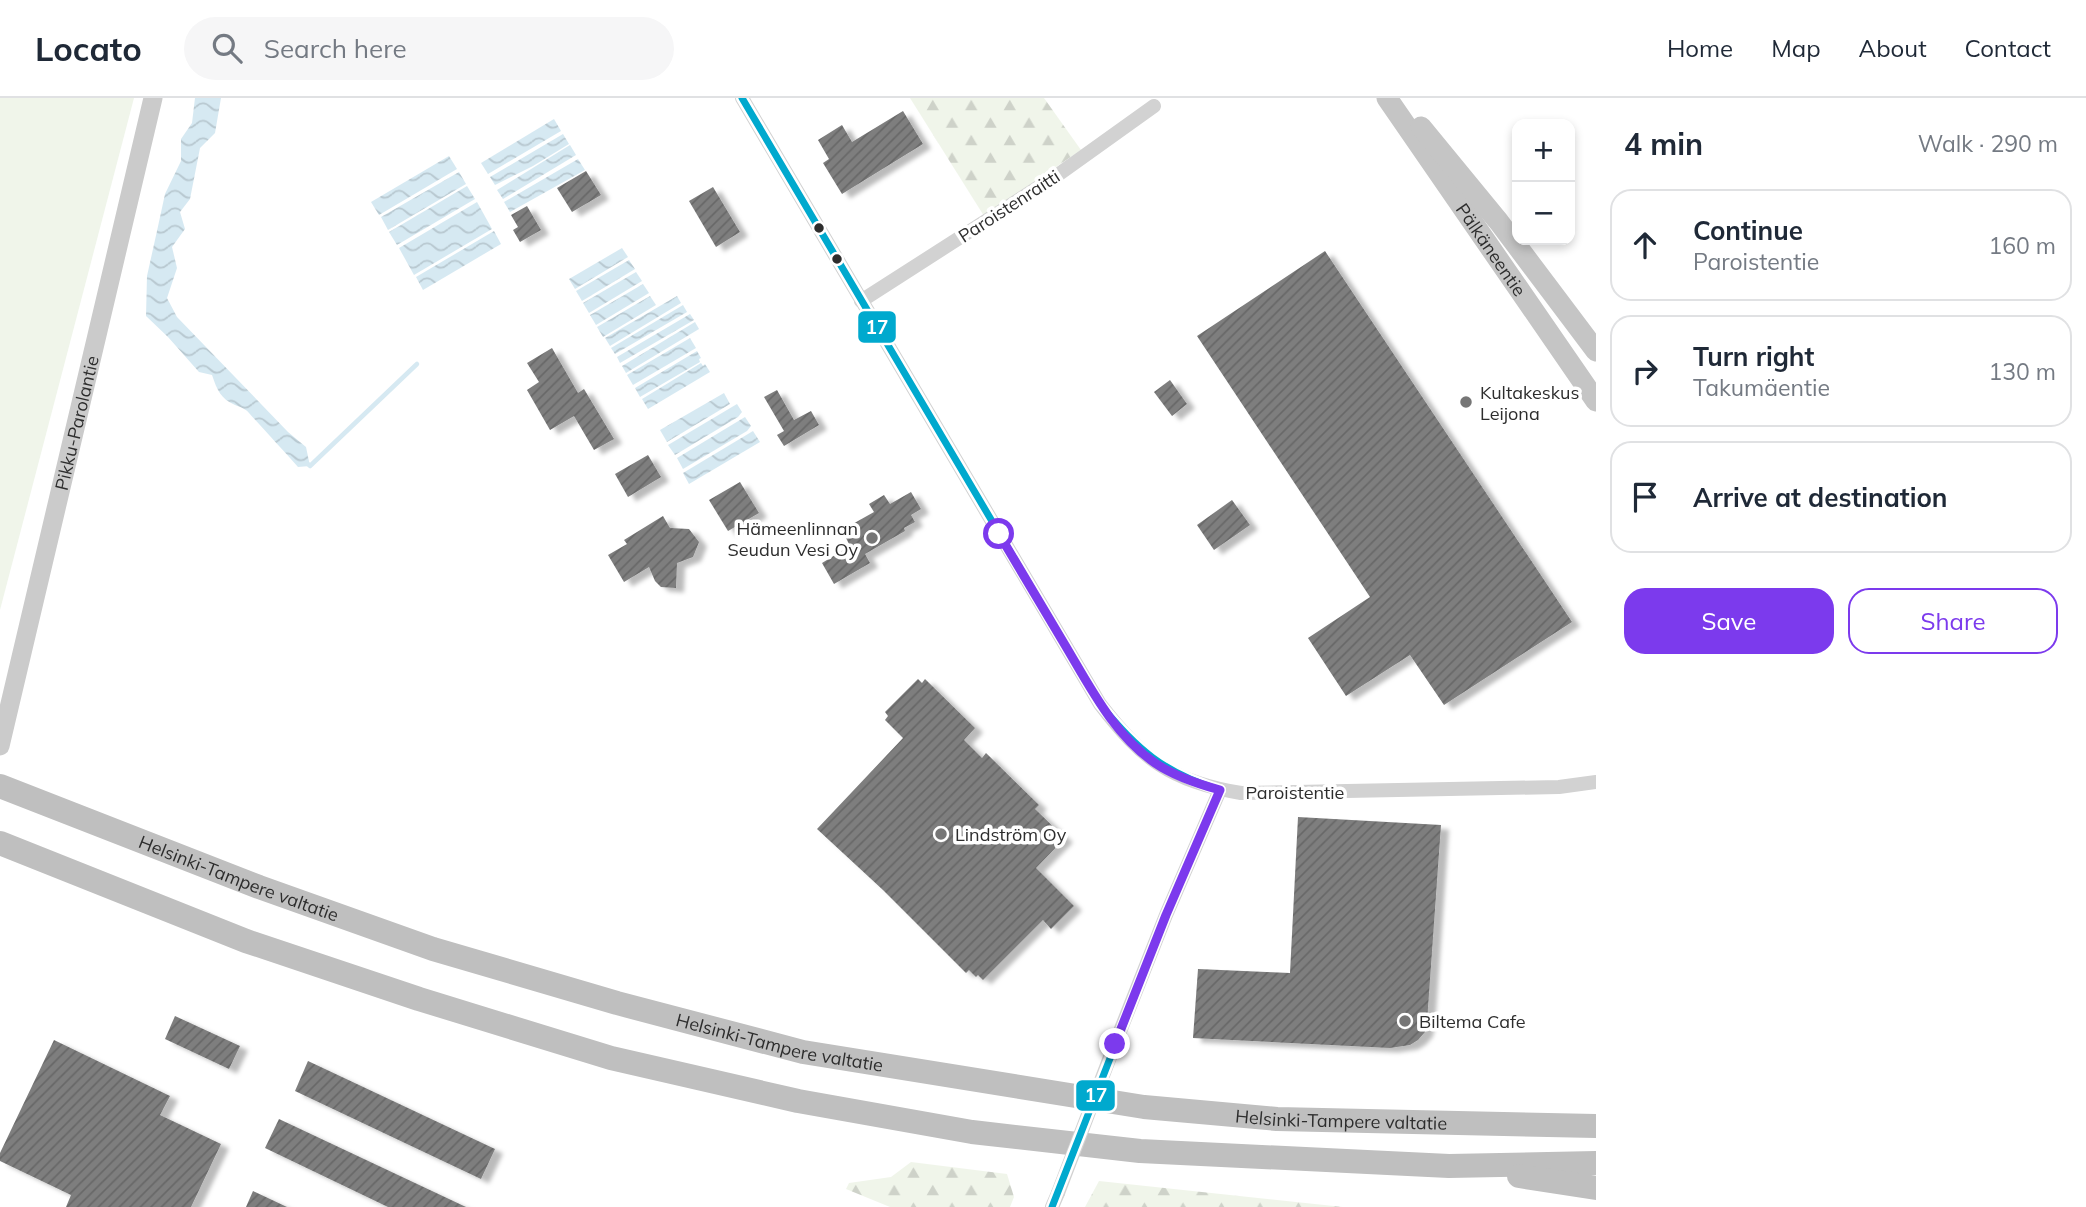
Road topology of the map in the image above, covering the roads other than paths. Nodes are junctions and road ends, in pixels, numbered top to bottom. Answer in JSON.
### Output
{"nodes":[{"id":1,"x":153,"y":98,"type":"edge"},
{"id":2,"x":742,"y":98,"type":"edge"},
{"id":3,"x":1387,"y":98,"type":"edge"},
{"id":4,"x":1398,"y":98,"type":"edge"},
{"id":5,"x":1154,"y":106,"type":"dead end"},
{"id":6,"x":862,"y":301,"type":"junction"},
{"id":7,"x":1596,"y":351,"type":"edge"},
{"id":8,"x":1596,"y":401,"type":"edge"},
{"id":9,"x":2,"y":738,"type":"edge"},
{"id":10,"x":1596,"y":782,"type":"edge"},
{"id":11,"x":0,"y":786,"type":"edge"},
{"id":12,"x":1220,"y":790,"type":"junction"},
{"id":13,"x":0,"y":843,"type":"edge"},
{"id":14,"x":1596,"y":1126,"type":"edge"},
{"id":15,"x":1596,"y":1163,"type":"edge"},
{"id":16,"x":1449,"y":1166,"type":"junction"},
{"id":17,"x":1596,"y":1188,"type":"edge"},
{"id":18,"x":1055,"y":1200,"type":"edge"}],
"edges":[{"from":1,"to":9,"type":"main road","name":"Pikku-Parolantie"},
{"from":2,"to":6,"type":"street","name":"Paroistentie"},
{"from":3,"to":8,"type":"main road","name":"Pälkäneentie"},
{"from":4,"to":7,"type":"main road","name":"Pälkäneentie"},
{"from":5,"to":6,"type":"street","name":"Paroistenraitti"},
{"from":6,"to":12,"type":"street","name":"Paroistentie"},
{"from":10,"to":12,"type":"street","name":"Paroistentie"},
{"from":11,"to":14,"type":"highway","name":"Helsinki-Tampere valtatie"},
{"from":12,"to":18,"type":"street","bridge":true},
{"from":13,"to":16,"type":"highway"},
{"from":15,"to":16,"type":"highway"},
{"from":16,"to":17,"type":"highway"}]}
